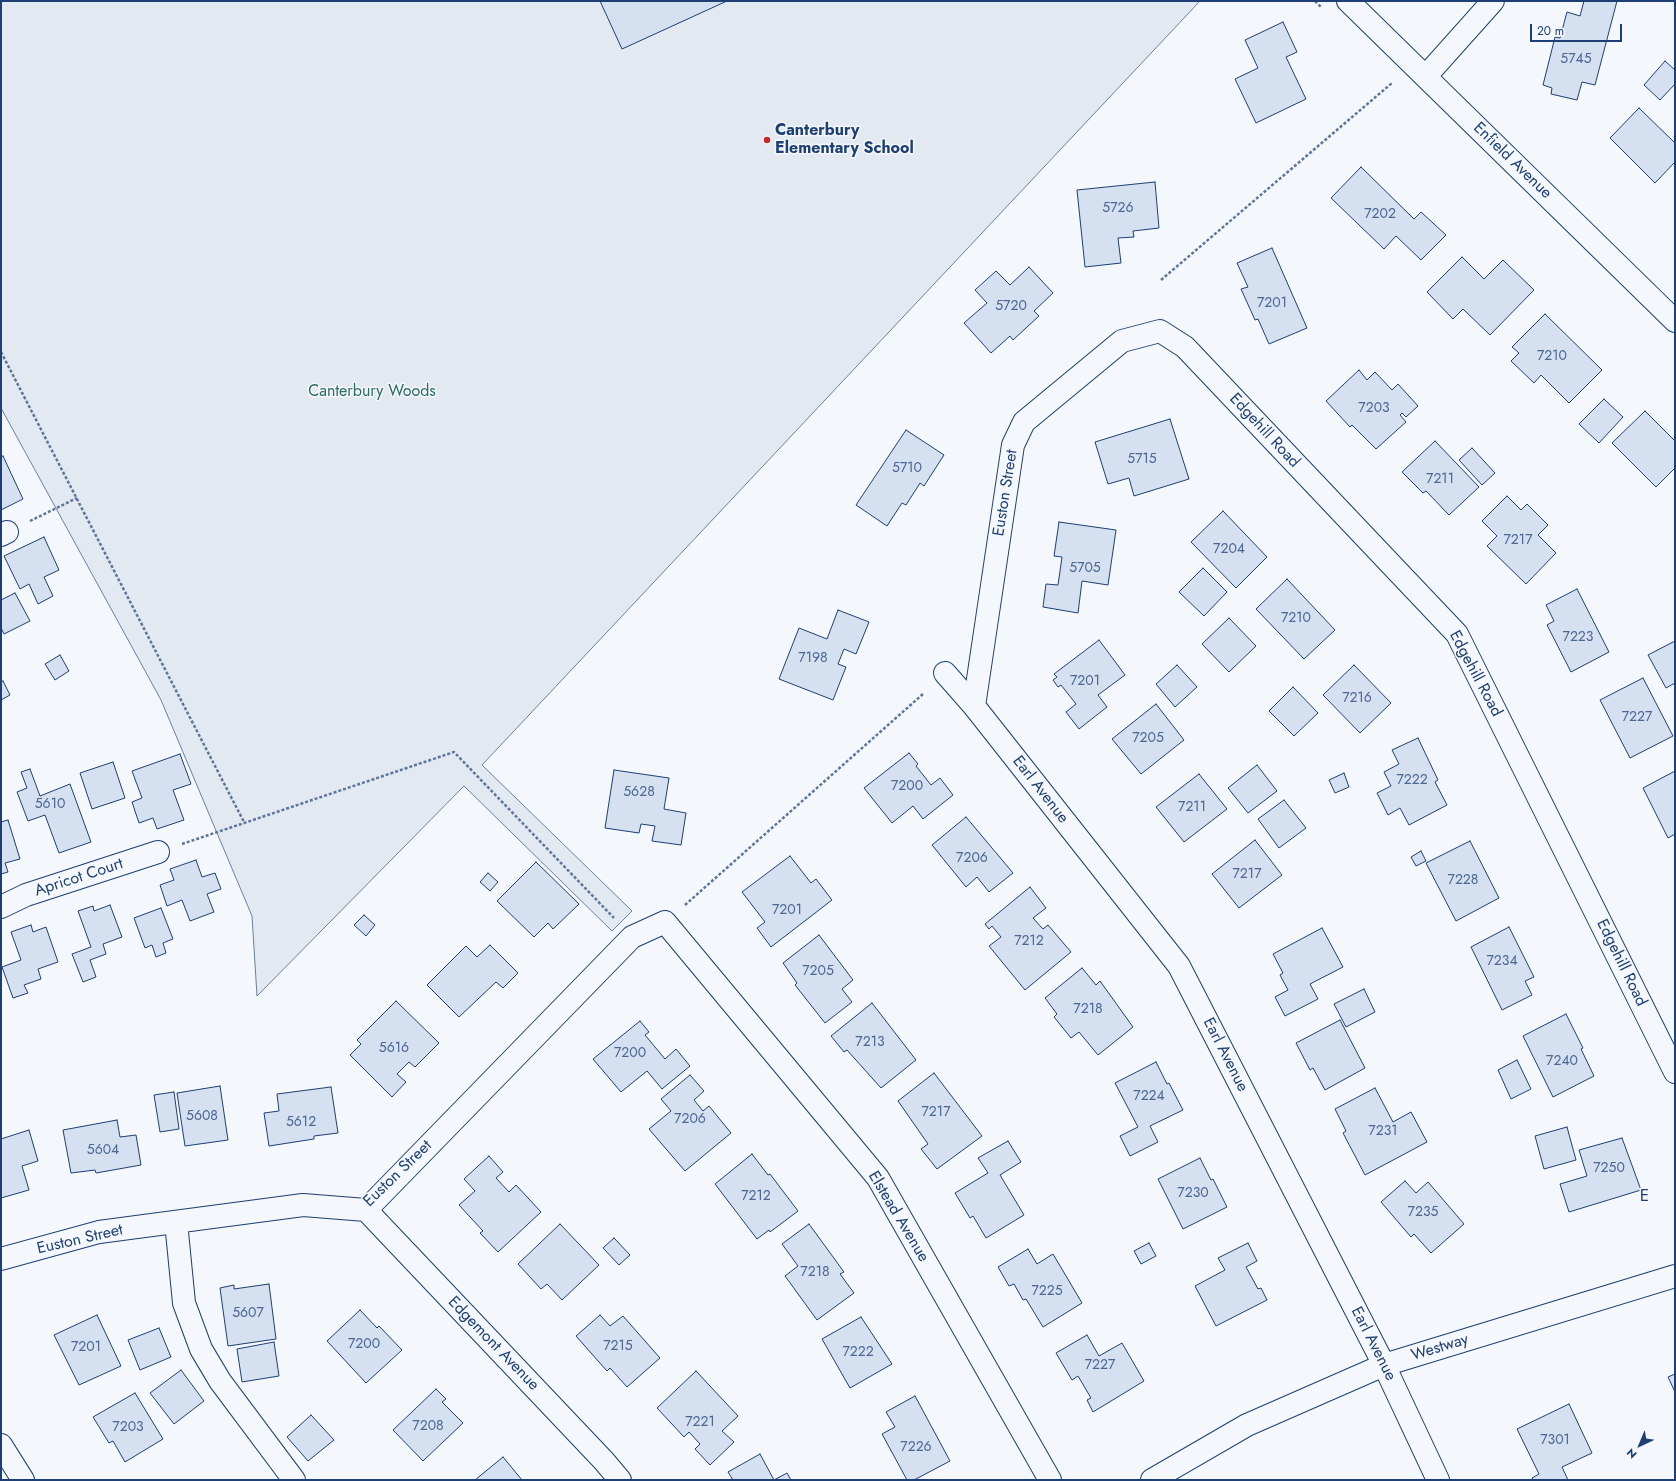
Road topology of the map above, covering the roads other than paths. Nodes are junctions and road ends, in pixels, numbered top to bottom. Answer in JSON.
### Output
{"nodes":[{"id":1,"x":1348,"y":1,"type":"edge"},
{"id":2,"x":1493,"y":1,"type":"edge"},
{"id":3,"x":1426,"y":76,"type":"junction"},
{"id":4,"x":1675,"y":320,"type":"edge"},
{"id":5,"x":1160,"y":331,"type":"joint"},
{"id":6,"x":945,"y":673,"type":"dead end"},
{"id":7,"x":974,"y":706,"type":"junction"},
{"id":8,"x":158,"y":852,"type":"road end"},
{"id":9,"x":1,"y":907,"type":"edge"},
{"id":10,"x":665,"y":922,"type":"joint"},
{"id":11,"x":1675,"y":1072,"type":"edge"},
{"id":12,"x":366,"y":1210,"type":"junction"},
{"id":13,"x":176,"y":1222,"type":"junction"},
{"id":14,"x":1,"y":1259,"type":"edge"},
{"id":15,"x":1675,"y":1276,"type":"edge"},
{"id":16,"x":1384,"y":1365,"type":"junction"},
{"id":17,"x":1,"y":1445,"type":"edge"},
{"id":18,"x":23,"y":1480,"type":"edge"},
{"id":19,"x":294,"y":1480,"type":"edge"},
{"id":20,"x":620,"y":1480,"type":"edge"},
{"id":21,"x":1050,"y":1480,"type":"edge"},
{"id":22,"x":1152,"y":1480,"type":"edge"},
{"id":23,"x":1438,"y":1480,"type":"edge"}],
"edges":[{"from":1,"to":3,"type":"street","name":"Enfield Avenue"},
{"from":2,"to":3,"type":"street"},
{"from":3,"to":4,"type":"street","name":"Enfield Avenue"},
{"from":5,"to":7,"type":"street","name":"Euston Street"},
{"from":5,"to":11,"type":"street","name":"Edgehill Road"},
{"from":6,"to":7,"type":"street","name":"Earl Avenue"},
{"from":7,"to":16,"type":"street","name":"Earl Avenue"},
{"from":8,"to":9,"type":"street","name":"Apricot Court"},
{"from":10,"to":12,"type":"street","name":"Euston Street"},
{"from":10,"to":21,"type":"street","name":"Elstead Avenue"},
{"from":12,"to":13,"type":"street","name":"Euston Street"},
{"from":12,"to":20,"type":"street","name":"Edgemont Avenue"},
{"from":13,"to":14,"type":"street","name":"Euston Street"},
{"from":13,"to":19,"type":"street"},
{"from":15,"to":16,"type":"street","name":"Westway"},
{"from":16,"to":22,"type":"street","name":"Westway"},
{"from":16,"to":23,"type":"street","name":"Earl Avenue"},
{"from":17,"to":18,"type":"street"}]}
